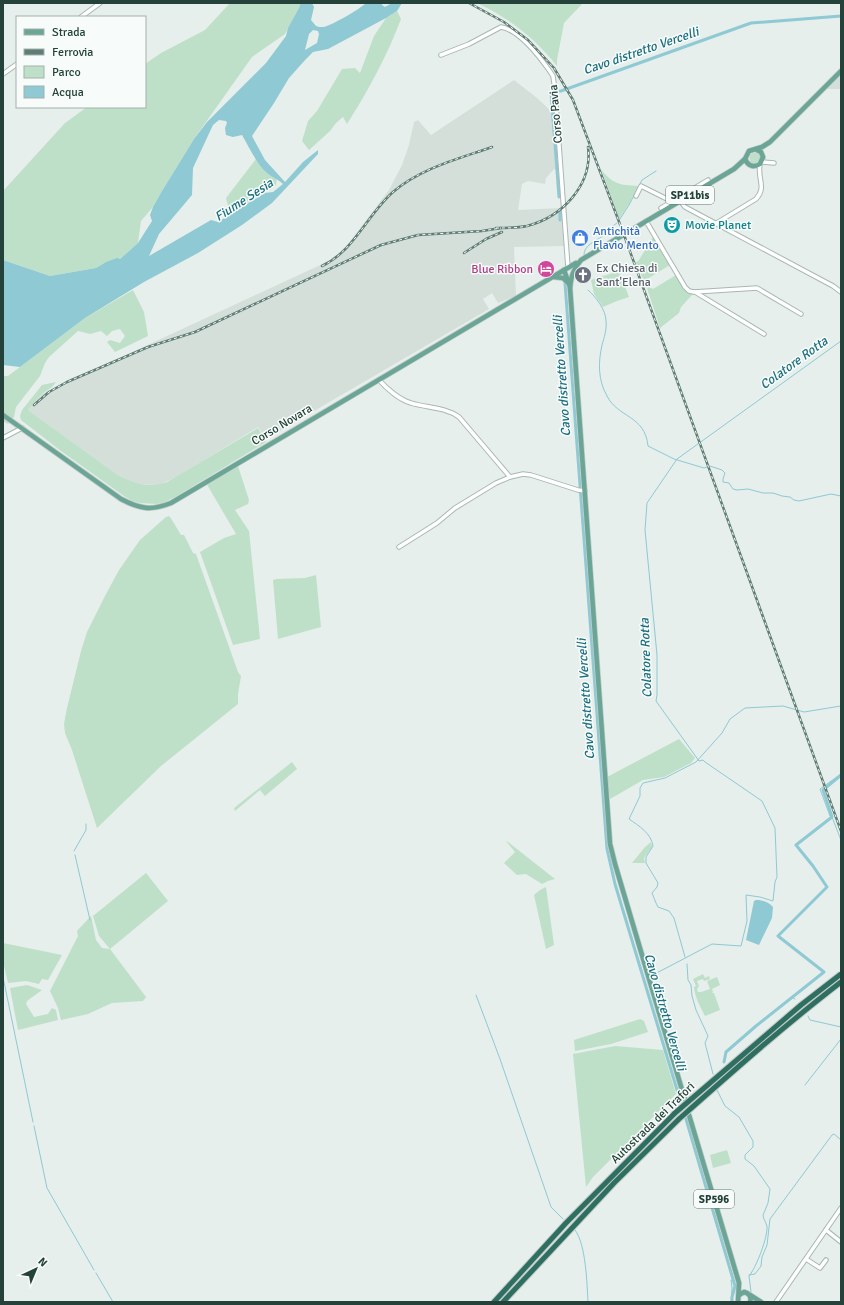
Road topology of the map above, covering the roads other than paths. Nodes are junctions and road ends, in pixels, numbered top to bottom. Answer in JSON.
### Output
{"nodes":[{"id":1,"x":100,"y":3,"type":"edge"},
{"id":2,"x":82,"y":16,"type":"edge"},
{"id":3,"x":441,"y":55,"type":"dead end"},
{"id":4,"x":16,"y":65,"type":"edge"},
{"id":5,"x":841,"y":71,"type":"edge"},
{"id":6,"x":3,"y":74,"type":"edge"},
{"id":7,"x":770,"y":142,"type":"junction"},
{"id":8,"x":757,"y":150,"type":"junction"},
{"id":9,"x":745,"y":159,"type":"junction"},
{"id":10,"x":762,"y":159,"type":"junction"},
{"id":11,"x":772,"y":163,"type":"dead end"},
{"id":12,"x":748,"y":164,"type":"junction"},
{"id":13,"x":754,"y":167,"type":"junction"},
{"id":14,"x":734,"y":169,"type":"junction"},
{"id":15,"x":759,"y":174,"type":"junction"},
{"id":16,"x":708,"y":180,"type":"dead end"},
{"id":17,"x":636,"y":196,"type":"dead end"},
{"id":18,"x":676,"y":202,"type":"junction"},
{"id":19,"x":661,"y":208,"type":"dead end"},
{"id":20,"x":646,"y":221,"type":"junction"},
{"id":21,"x":715,"y":224,"type":"junction"},
{"id":22,"x":581,"y":260,"type":"junction"},
{"id":23,"x":566,"y":269,"type":"junction"},
{"id":24,"x":552,"y":278,"type":"junction"},
{"id":25,"x":570,"y":280,"type":"junction"},
{"id":26,"x":694,"y":292,"type":"junction"},
{"id":27,"x":841,"y":292,"type":"edge"},
{"id":28,"x":801,"y":314,"type":"dead end"},
{"id":29,"x":764,"y":334,"type":"dead end"},
{"id":30,"x":379,"y":380,"type":"junction"},
{"id":31,"x":3,"y":415,"type":"edge"},
{"id":32,"x":22,"y":428,"type":"junction"},
{"id":33,"x":3,"y":438,"type":"edge"},
{"id":34,"x":510,"y":477,"type":"junction"},
{"id":35,"x":584,"y":491,"type":"junction"},
{"id":36,"x":399,"y":547,"type":"dead end"},
{"id":37,"x":841,"y":974,"type":"edge"},
{"id":38,"x":841,"y":982,"type":"edge"},
{"id":39,"x":685,"y":1100,"type":"dead end"},
{"id":40,"x":689,"y":1115,"type":"dead end"},
{"id":41,"x":841,"y":1208,"type":"edge"},
{"id":42,"x":826,"y":1230,"type":"junction"},
{"id":43,"x":841,"y":1242,"type":"edge"},
{"id":44,"x":806,"y":1259,"type":"junction"},
{"id":45,"x":826,"y":1260,"type":"dead end"},
{"id":46,"x":739,"y":1283,"type":"junction"},
{"id":47,"x":747,"y":1293,"type":"junction"},
{"id":48,"x":739,"y":1295,"type":"junction"},
{"id":49,"x":494,"y":1302,"type":"edge"},
{"id":50,"x":503,"y":1302,"type":"edge"},
{"id":51,"x":738,"y":1302,"type":"edge"},
{"id":52,"x":750,"y":1302,"type":"edge"},
{"id":53,"x":761,"y":1302,"type":"edge"},
{"id":54,"x":776,"y":1302,"type":"edge"}],
"edges":[{"from":1,"to":2,"type":"street"},
{"from":3,"to":23,"type":"street","name":"Corso Pavia"},
{"from":4,"to":6,"type":"street"},
{"from":5,"to":7,"type":"main road","number":"SP11bis"},
{"from":7,"to":8,"type":"main road","number":"SP11bis"},
{"from":7,"to":10,"type":"main road","number":"SP11bis"},
{"from":8,"to":9,"type":"main road","number":"SP11bis"},
{"from":8,"to":10,"type":"main road"},
{"from":9,"to":12,"type":"main road"},
{"from":9,"to":14,"type":"main road","number":"SP11bis"},
{"from":10,"to":11,"type":"street"},
{"from":10,"to":13,"type":"main road"},
{"from":10,"to":15,"type":"street"},
{"from":12,"to":13,"type":"main road"},
{"from":12,"to":14,"type":"main road","number":"SP11bis"},
{"from":13,"to":15,"type":"street"},
{"from":14,"to":18,"type":"main road","number":"SP11bis"},
{"from":15,"to":21,"type":"street"},
{"from":16,"to":18,"type":"street"},
{"from":17,"to":18,"type":"street"},
{"from":18,"to":19,"type":"street"},
{"from":18,"to":20,"type":"main road","number":"SP11bis"},
{"from":18,"to":21,"type":"street"},
{"from":20,"to":22,"type":"main road","number":"SP11bis"},
{"from":20,"to":26,"type":"street"},
{"from":21,"to":27,"type":"street"},
{"from":22,"to":23,"type":"main road","name":"Corso Novara","number":"SP11bis"},
{"from":22,"to":25,"type":"main road"},
{"from":23,"to":24,"type":"main road","name":"Corso Novara","number":"SP11bis"},
{"from":23,"to":25,"type":"main road"},
{"from":24,"to":25,"type":"main road"},
{"from":24,"to":30,"type":"main road","name":"Corso Novara","number":"SP11bis"},
{"from":25,"to":35,"type":"main road"},
{"from":26,"to":28,"type":"street"},
{"from":26,"to":29,"type":"street"},
{"from":30,"to":32,"type":"main road","name":"Corso Novara","number":"SP11bis"},
{"from":30,"to":34,"type":"street"},
{"from":31,"to":32,"type":"main road","name":"Corso Novara","number":"SP11bis"},
{"from":32,"to":33,"type":"street"},
{"from":34,"to":35,"type":"street"},
{"from":34,"to":36,"type":"street"},
{"from":35,"to":39,"type":"main road"},
{"from":37,"to":49,"type":"highway","name":"Autostrada dei Trafori","bridge":true},
{"from":38,"to":50,"type":"highway","name":"Autostrada dei Trafori","bridge":true},
{"from":40,"to":46,"type":"main road","number":"SP596"},
{"from":41,"to":42,"type":"street"},
{"from":42,"to":43,"type":"street"},
{"from":42,"to":44,"type":"street"},
{"from":44,"to":45,"type":"street"},
{"from":44,"to":54,"type":"street"},
{"from":46,"to":47,"type":"main road","number":"SP596"},
{"from":46,"to":48,"type":"main road","number":"SP596"},
{"from":47,"to":48,"type":"main road"},
{"from":47,"to":52,"type":"main road","number":"SP596"},
{"from":47,"to":53,"type":"main road"},
{"from":48,"to":51,"type":"main road","number":"SP596"},
{"from":52,"to":53,"type":"main road"}]}
